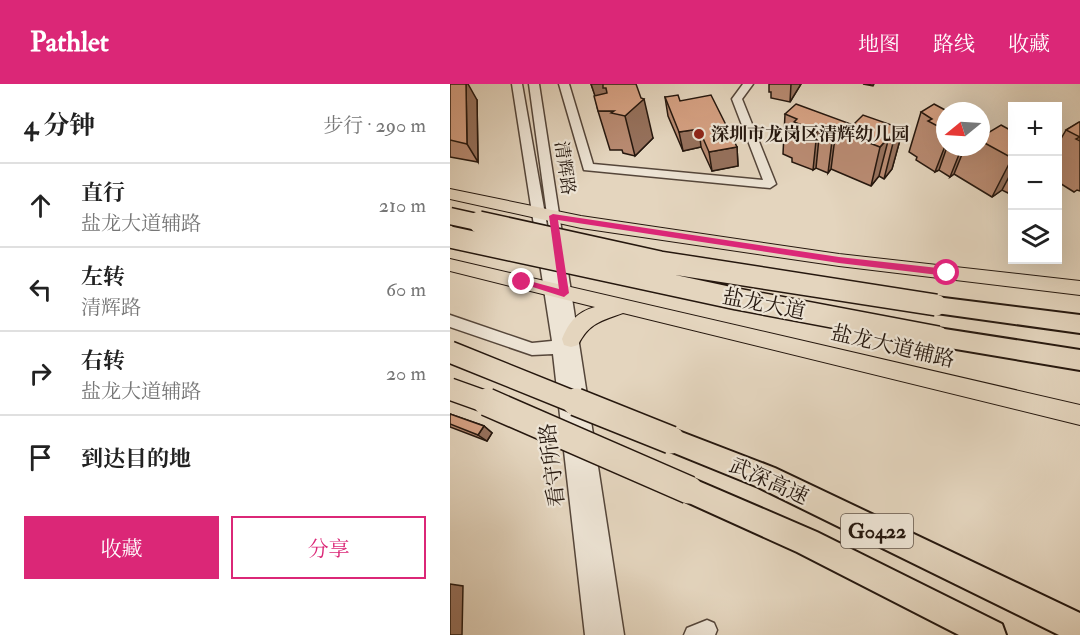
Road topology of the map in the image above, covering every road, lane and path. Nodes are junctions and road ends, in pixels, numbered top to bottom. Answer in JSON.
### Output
{"nodes":[{"id":1,"x":517,"y":84,"type":"edge"},
{"id":2,"x":534,"y":84,"type":"edge"},
{"id":3,"x":564,"y":84,"type":"edge"},
{"id":4,"x":748,"y":84,"type":"edge"},
{"id":5,"x":450,"y":194,"type":"edge"},
{"id":6,"x":546,"y":215,"type":"junction"},
{"id":7,"x":450,"y":216,"type":"edge"},
{"id":8,"x":450,"y":237,"type":"edge"},
{"id":9,"x":450,"y":265,"type":"edge"},
{"id":10,"x":1080,"y":288,"type":"edge"},
{"id":11,"x":558,"y":292,"type":"junction"},
{"id":12,"x":620,"y":307,"type":"junction"},
{"id":13,"x":450,"y":321,"type":"edge"},
{"id":14,"x":1080,"y":324,"type":"edge"},
{"id":15,"x":566,"y":343,"type":"junction"},
{"id":16,"x":450,"y":352,"type":"edge"},
{"id":17,"x":1080,"y":360,"type":"edge"},
{"id":18,"x":450,"y":389,"type":"edge"},
{"id":19,"x":1080,"y":415,"type":"edge"},
{"id":20,"x":1080,"y":630,"type":"edge"},
{"id":21,"x":595,"y":635,"type":"edge"},
{"id":22,"x":614,"y":635,"type":"edge"},
{"id":23,"x":991,"y":635,"type":"edge"}],
"edges":[{"from":1,"to":6,"type":"street","name":"清辉路"},
{"from":2,"to":6,"type":"street","name":"清辉路"},
{"from":3,"to":4,"type":"street"},
{"from":5,"to":6,"type":"main road"},
{"from":6,"to":10,"type":"main road"},
{"from":6,"to":11,"type":"street","name":"清辉路"},
{"from":7,"to":14,"type":"highway","name":"盐龙大道","bridge":true},
{"from":8,"to":17,"type":"highway","name":"盐龙大道","bridge":true},
{"from":9,"to":11,"type":"main road","name":"盐龙大道辅路"},
{"from":11,"to":12,"type":"main road","name":"盐龙大道辅路"},
{"from":11,"to":15,"type":"street","name":"看守所路"},
{"from":12,"to":15,"type":"main road"},
{"from":12,"to":19,"type":"main road","name":"盐龙大道辅路"},
{"from":13,"to":15,"type":"street"},
{"from":15,"to":21,"type":"street","name":"看守所路"},
{"from":15,"to":22,"type":"street","name":"看守所路"},
{"from":16,"to":20,"type":"highway","name":"武深高速","number":"G0422","bridge":true},
{"from":18,"to":23,"type":"highway","name":"武深高速","number":"G0422","bridge":true}]}
